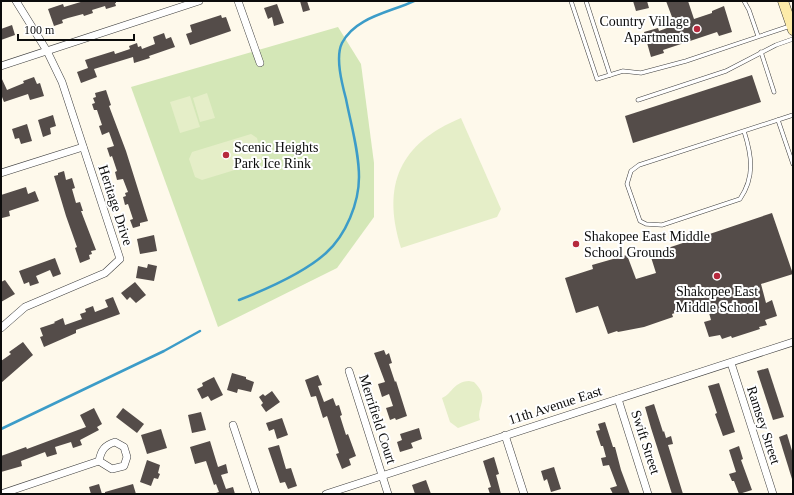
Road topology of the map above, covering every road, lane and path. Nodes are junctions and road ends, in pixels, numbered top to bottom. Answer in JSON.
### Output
{"nodes":[{"id":1,"x":16,"y":1,"type":"edge"},
{"id":2,"x":199,"y":1,"type":"edge"},
{"id":3,"x":238,"y":1,"type":"edge"},
{"id":4,"x":571,"y":1,"type":"edge"},
{"id":5,"x":586,"y":1,"type":"edge"},
{"id":6,"x":744,"y":1,"type":"edge"},
{"id":7,"x":783,"y":1,"type":"edge"},
{"id":8,"x":792,"y":24,"type":"edge"},
{"id":9,"x":758,"y":36,"type":"junction"},
{"id":10,"x":793,"y":39,"type":"edge"},
{"id":11,"x":47,"y":51,"type":"junction"},
{"id":12,"x":761,"y":52,"type":"junction"},
{"id":13,"x":260,"y":63,"type":"dead end"},
{"id":14,"x":1,"y":66,"type":"edge"},
{"id":15,"x":610,"y":75,"type":"junction"},
{"id":16,"x":774,"y":92,"type":"dead end"},
{"id":17,"x":638,"y":100,"type":"dead end"},
{"id":18,"x":793,"y":115,"type":"edge"},
{"id":19,"x":778,"y":120,"type":"junction"},
{"id":20,"x":744,"y":131,"type":"junction"},
{"id":21,"x":83,"y":147,"type":"junction"},
{"id":22,"x":793,"y":164,"type":"edge"},
{"id":23,"x":1,"y":173,"type":"edge"},
{"id":24,"x":1,"y":328,"type":"edge"},
{"id":25,"x":793,"y":342,"type":"edge"},
{"id":26,"x":730,"y":363,"type":"junction"},
{"id":27,"x":349,"y":371,"type":"dead end"},
{"id":28,"x":618,"y":399,"type":"junction"},
{"id":29,"x":233,"y":425,"type":"dead end"},
{"id":30,"x":505,"y":435,"type":"junction"},
{"id":31,"x":99,"y":461,"type":"dead end"},
{"id":32,"x":382,"y":475,"type":"junction"},
{"id":33,"x":1,"y":494,"type":"edge"},
{"id":34,"x":256,"y":494,"type":"edge"},
{"id":35,"x":326,"y":494,"type":"edge"},
{"id":36,"x":388,"y":494,"type":"edge"},
{"id":37,"x":524,"y":494,"type":"edge"},
{"id":38,"x":648,"y":494,"type":"edge"},
{"id":39,"x":773,"y":494,"type":"edge"}],
"edges":[{"from":1,"to":11,"type":"street","name":"Heritage Drive"},
{"from":2,"to":11,"type":"street"},
{"from":3,"to":13,"type":"street"},
{"from":4,"to":15,"type":"lane"},
{"from":5,"to":15,"type":"lane"},
{"from":6,"to":9,"type":"lane"},
{"from":7,"to":8,"type":"main road"},
{"from":8,"to":9,"type":"lane"},
{"from":9,"to":15,"type":"lane"},
{"from":10,"to":12,"type":"lane"},
{"from":11,"to":14,"type":"street"},
{"from":11,"to":21,"type":"street","name":"Heritage Drive"},
{"from":12,"to":16,"type":"lane"},
{"from":12,"to":17,"type":"lane"},
{"from":18,"to":19,"type":"lane"},
{"from":19,"to":20,"type":"lane"},
{"from":19,"to":22,"type":"lane"},
{"from":20,"to":20,"type":"lane"},
{"from":21,"to":23,"type":"street"},
{"from":21,"to":24,"type":"street","name":"Heritage Drive"},
{"from":25,"to":26,"type":"street","name":"11th Avenue East"},
{"from":26,"to":28,"type":"street","name":"11th Avenue East"},
{"from":26,"to":39,"type":"street","name":"Ramsey Street"},
{"from":27,"to":32,"type":"street","name":"Merrifield Court"},
{"from":28,"to":30,"type":"street","name":"11th Avenue East"},
{"from":28,"to":38,"type":"street","name":"Swift Street"},
{"from":29,"to":34,"type":"street"},
{"from":30,"to":32,"type":"street","name":"11th Avenue East"},
{"from":30,"to":37,"type":"street"},
{"from":31,"to":33,"type":"street"},
{"from":32,"to":35,"type":"street","name":"11th Avenue East"},
{"from":32,"to":36,"type":"street","name":"Merrifield Court"}]}
